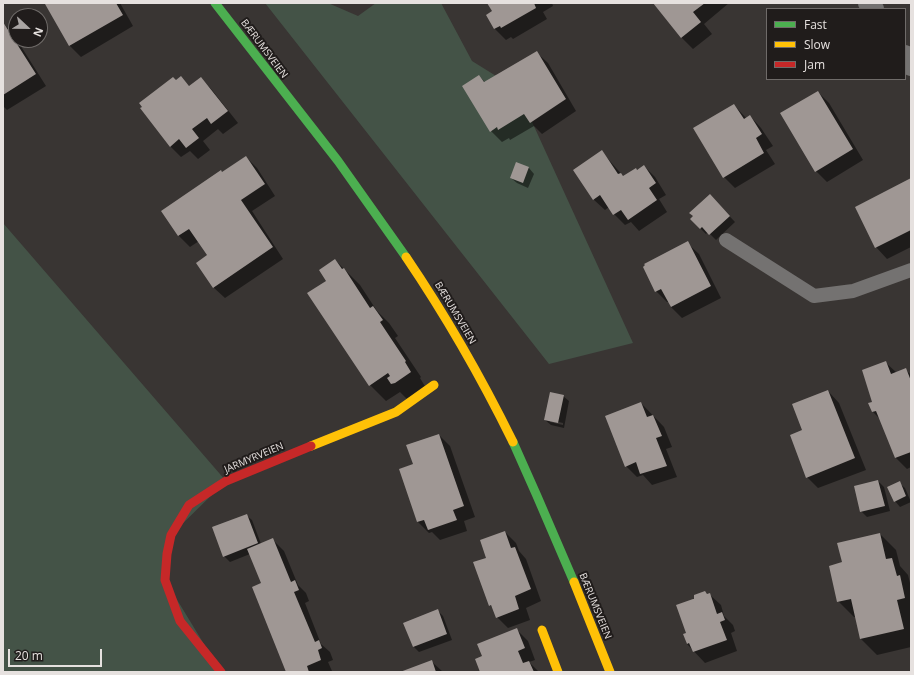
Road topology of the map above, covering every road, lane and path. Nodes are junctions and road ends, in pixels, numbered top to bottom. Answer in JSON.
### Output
{"nodes":[{"id":1,"x":215,"y":3,"type":"edge"},
{"id":2,"x":726,"y":240,"type":"dead end"},
{"id":3,"x":911,"y":270,"type":"edge"},
{"id":4,"x":434,"y":384,"type":"dead end"},
{"id":5,"x":542,"y":630,"type":"dead end"},
{"id":6,"x":220,"y":672,"type":"edge"},
{"id":7,"x":558,"y":672,"type":"edge"},
{"id":8,"x":610,"y":672,"type":"edge"}],
"edges":[{"from":1,"to":8,"type":"main road","name":"BÆRUMSVEIEN"},
{"from":2,"to":3,"type":"lane"},
{"from":4,"to":6,"type":"main road","name":"JARMYRVEIEN"},
{"from":5,"to":7,"type":"main road"}]}
